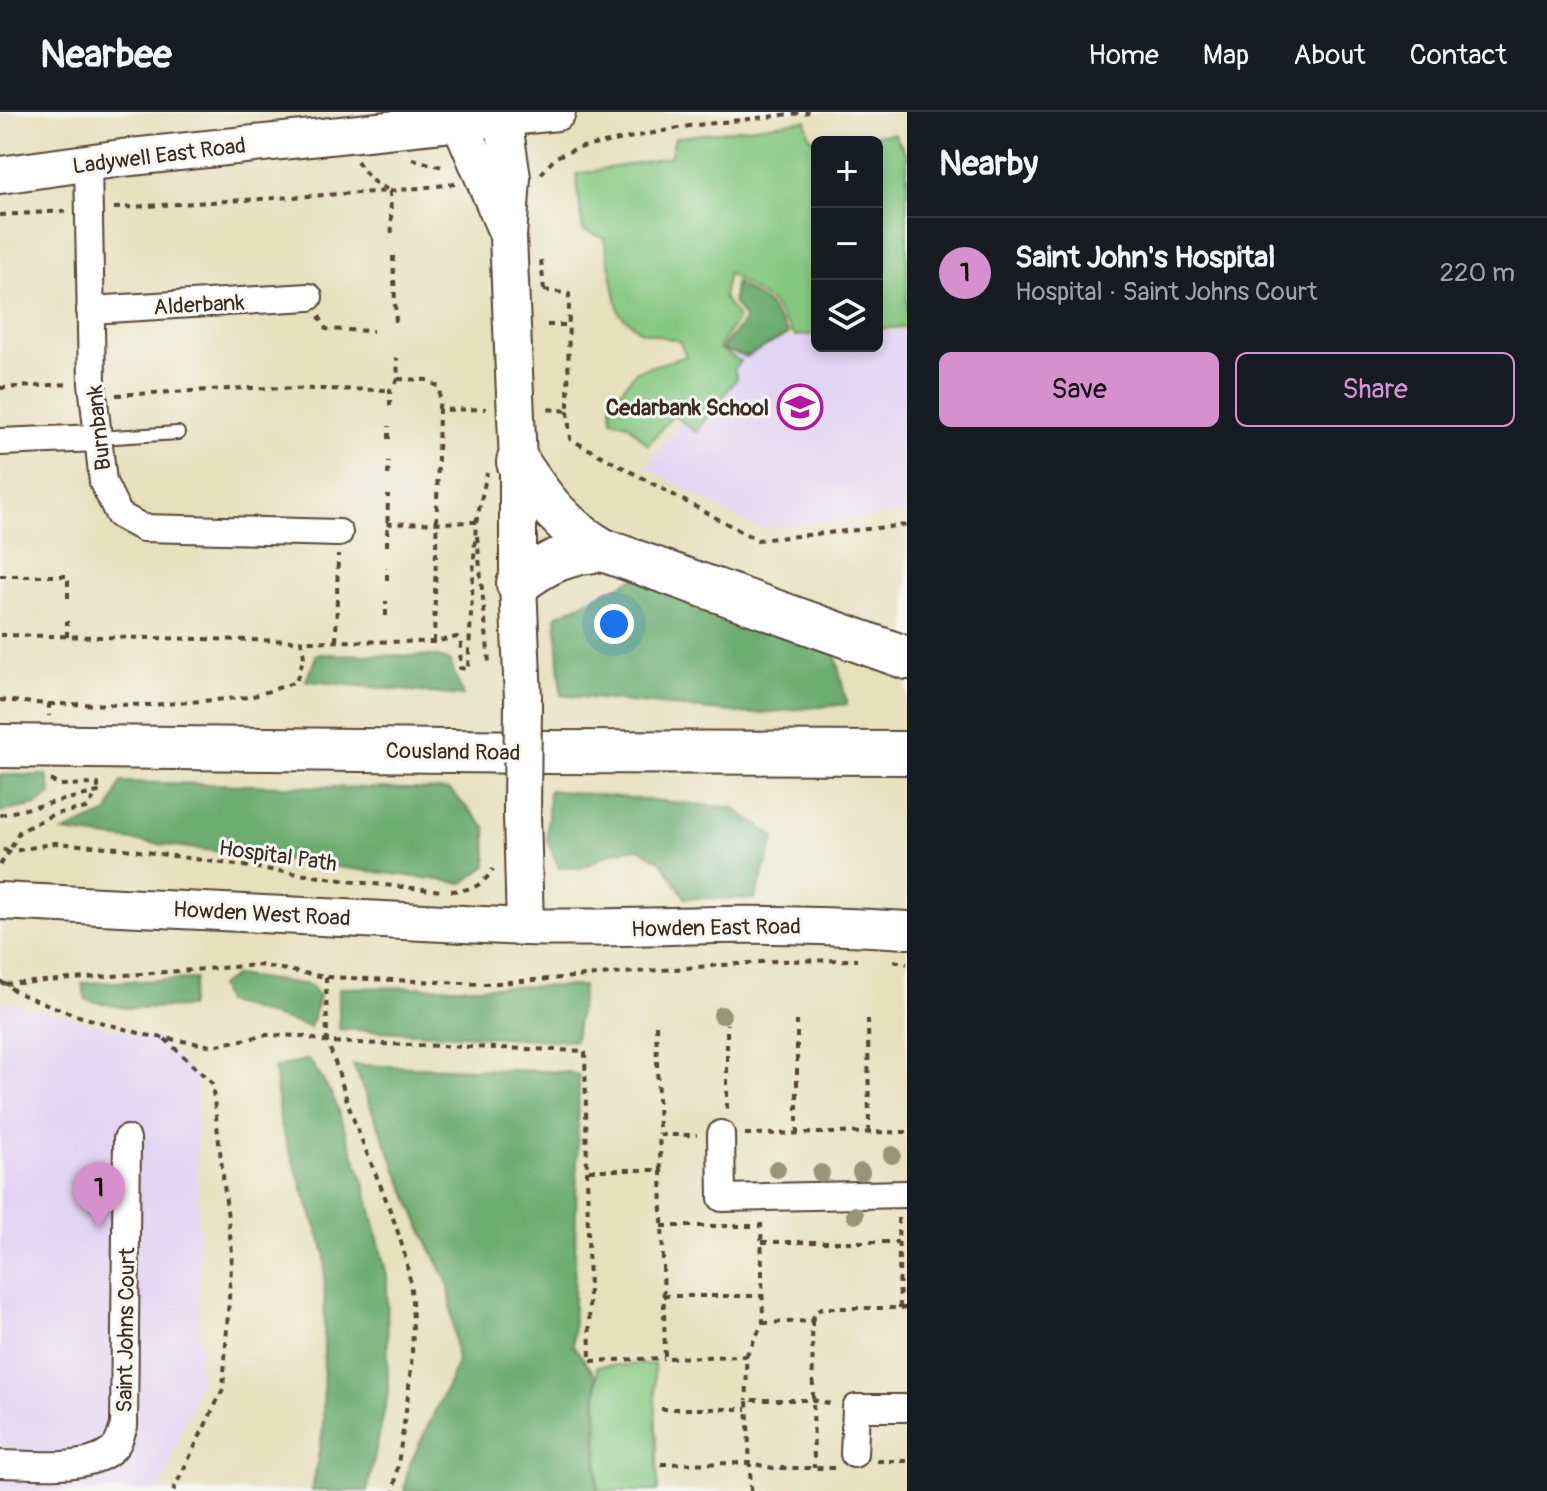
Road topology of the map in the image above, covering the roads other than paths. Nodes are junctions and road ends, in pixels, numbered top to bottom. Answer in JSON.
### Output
{"nodes":[{"id":1,"x":557,"y":112,"type":"edge"},
{"id":2,"x":503,"y":118,"type":"junction"},
{"id":3,"x":460,"y":122,"type":"junction"},
{"id":4,"x":88,"y":163,"type":"junction"},
{"id":5,"x":0,"y":175,"type":"edge"},
{"id":6,"x":524,"y":244,"type":"junction"},
{"id":7,"x":309,"y":297,"type":"road end"},
{"id":8,"x":90,"y":310,"type":"junction"},
{"id":9,"x":178,"y":433,"type":"dead end"},
{"id":10,"x":98,"y":438,"type":"junction"},
{"id":11,"x":0,"y":442,"type":"edge"},
{"id":12,"x":518,"y":462,"type":"junction"},
{"id":13,"x":339,"y":533,"type":"road end"},
{"id":14,"x":603,"y":550,"type":"junction"},
{"id":15,"x":518,"y":584,"type":"junction"},
{"id":16,"x":907,"y":658,"type":"edge"},
{"id":17,"x":0,"y":746,"type":"edge"},
{"id":18,"x":907,"y":753,"type":"edge"},
{"id":19,"x":0,"y":901,"type":"edge"},
{"id":20,"x":525,"y":927,"type":"junction"},
{"id":21,"x":907,"y":930,"type":"edge"},
{"id":22,"x":724,"y":1134,"type":"road end"},
{"id":23,"x":127,"y":1139,"type":"dead end"},
{"id":24,"x":902,"y":1194,"type":"edge"},
{"id":25,"x":907,"y":1408,"type":"edge"},
{"id":26,"x":855,"y":1461,"type":"road end"},
{"id":27,"x":0,"y":1464,"type":"edge"}],
"edges":[{"from":1,"to":2,"type":"street","name":"Ladywell East Road"},
{"from":2,"to":3,"type":"street","name":"Ladywell East Road"},
{"from":2,"to":6,"type":"street"},
{"from":3,"to":4,"type":"street","name":"Ladywell East Road"},
{"from":3,"to":6,"type":"street"},
{"from":4,"to":5,"type":"street","name":"Ladywell East Road"},
{"from":4,"to":8,"type":"street","name":"Burnbank"},
{"from":6,"to":12,"type":"street"},
{"from":7,"to":8,"type":"street","name":"Alderbank"},
{"from":8,"to":10,"type":"street","name":"Burnbank"},
{"from":9,"to":10,"type":"lane"},
{"from":10,"to":11,"type":"street"},
{"from":10,"to":13,"type":"street","name":"Burnbank"},
{"from":12,"to":14,"type":"main road"},
{"from":12,"to":15,"type":"street"},
{"from":14,"to":15,"type":"main road"},
{"from":14,"to":16,"type":"main road"},
{"from":15,"to":20,"type":"street","bridge":true},
{"from":17,"to":18,"type":"main road","name":"Cousland Road"},
{"from":19,"to":20,"type":"street","name":"Howden West Road"},
{"from":20,"to":21,"type":"street","name":"Howden East Road"},
{"from":22,"to":24,"type":"street"},
{"from":23,"to":27,"type":"street","name":"Saint Johns Court"},
{"from":25,"to":26,"type":"street"}]}
